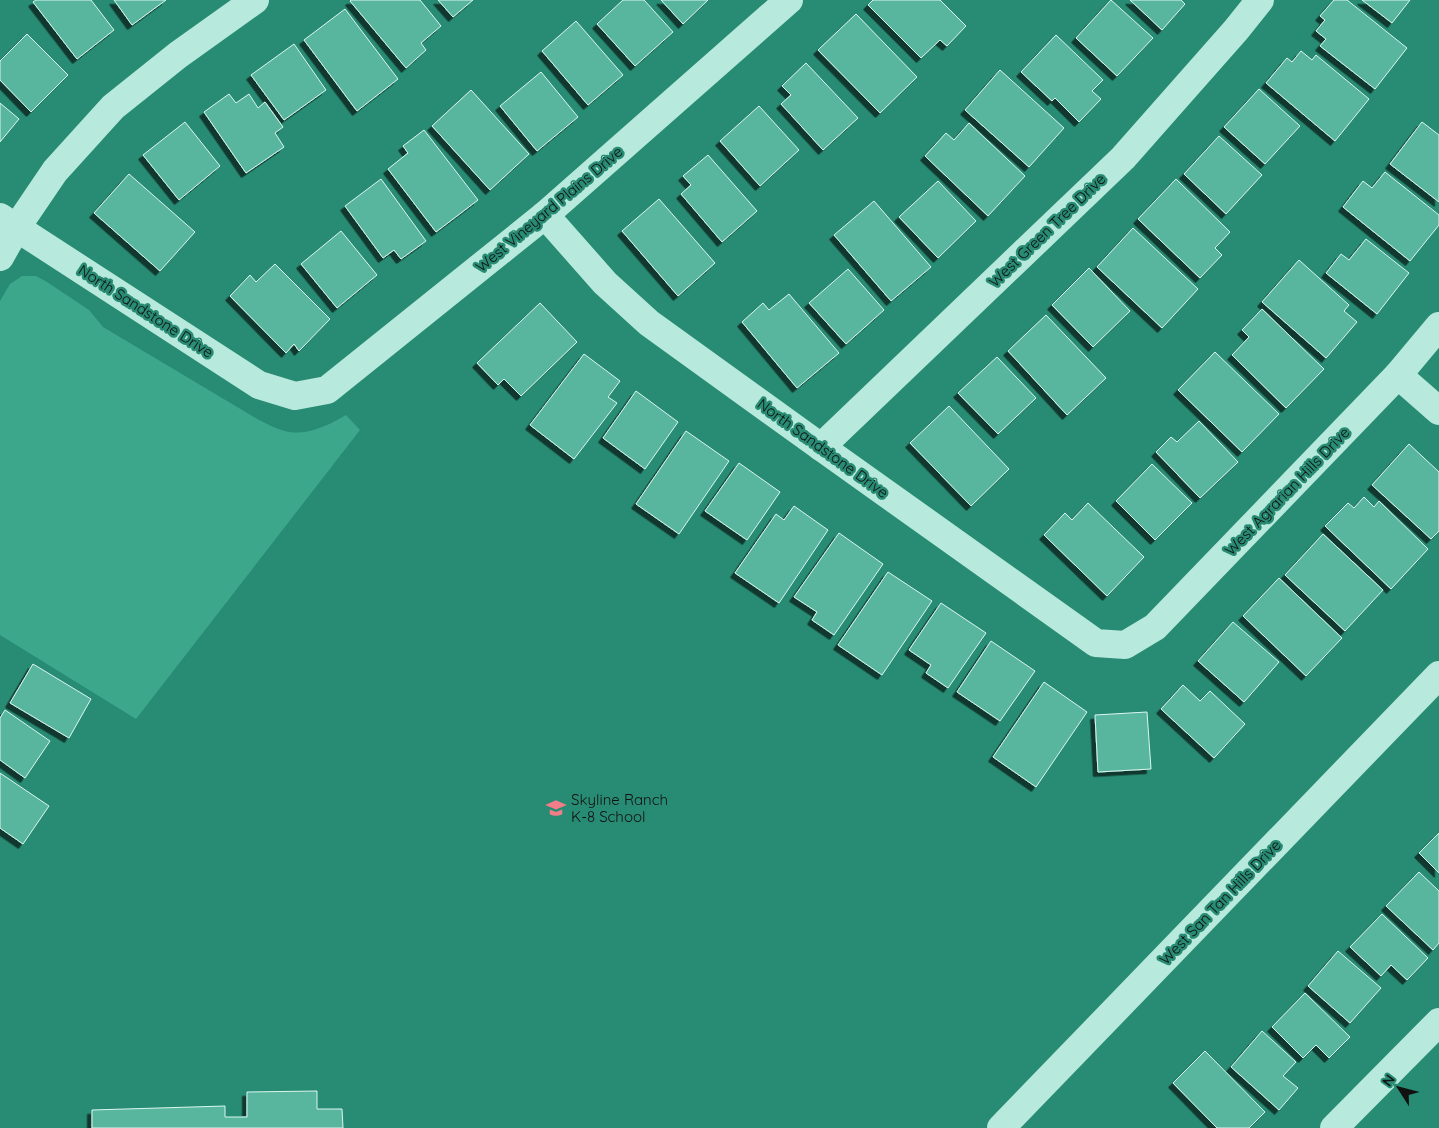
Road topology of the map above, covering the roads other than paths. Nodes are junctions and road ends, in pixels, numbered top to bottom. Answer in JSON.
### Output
{"nodes":[{"id":1,"x":254,"y":0,"type":"edge"},
{"id":2,"x":789,"y":0,"type":"edge"},
{"id":3,"x":1260,"y":0,"type":"edge"},
{"id":4,"x":545,"y":215,"type":"junction"},
{"id":5,"x":8,"y":222,"type":"edge"},
{"id":6,"x":0,"y":257,"type":"edge"},
{"id":7,"x":1439,"y":326,"type":"edge"},
{"id":8,"x":1398,"y":375,"type":"junction"},
{"id":9,"x":295,"y":396,"type":"joint"},
{"id":10,"x":1439,"y":411,"type":"edge"},
{"id":11,"x":821,"y":447,"type":"junction"},
{"id":12,"x":1125,"y":646,"type":"joint"},
{"id":13,"x":1439,"y":675,"type":"edge"},
{"id":14,"x":1439,"y":1022,"type":"edge"},
{"id":15,"x":1000,"y":1128,"type":"edge"},
{"id":16,"x":1334,"y":1128,"type":"edge"}],
"edges":[{"from":1,"to":5,"type":"street"},
{"from":2,"to":4,"type":"street","name":"West Vineyard Plains Drive"},
{"from":3,"to":11,"type":"street","name":"West Green Tree Drive"},
{"from":4,"to":9,"type":"street","name":"West Vineyard Plains Drive"},
{"from":4,"to":11,"type":"street","name":"North Sandstone Drive"},
{"from":5,"to":6,"type":"street"},
{"from":5,"to":9,"type":"street","name":"North Sandstone Drive"},
{"from":7,"to":8,"type":"street","name":"West Agrarian Hills Drive"},
{"from":8,"to":10,"type":"street"},
{"from":8,"to":12,"type":"street","name":"West Agrarian Hills Drive"},
{"from":11,"to":12,"type":"street","name":"North Sandstone Drive"},
{"from":13,"to":15,"type":"street","name":"West San Tan Hills Drive"},
{"from":14,"to":16,"type":"street"}]}
